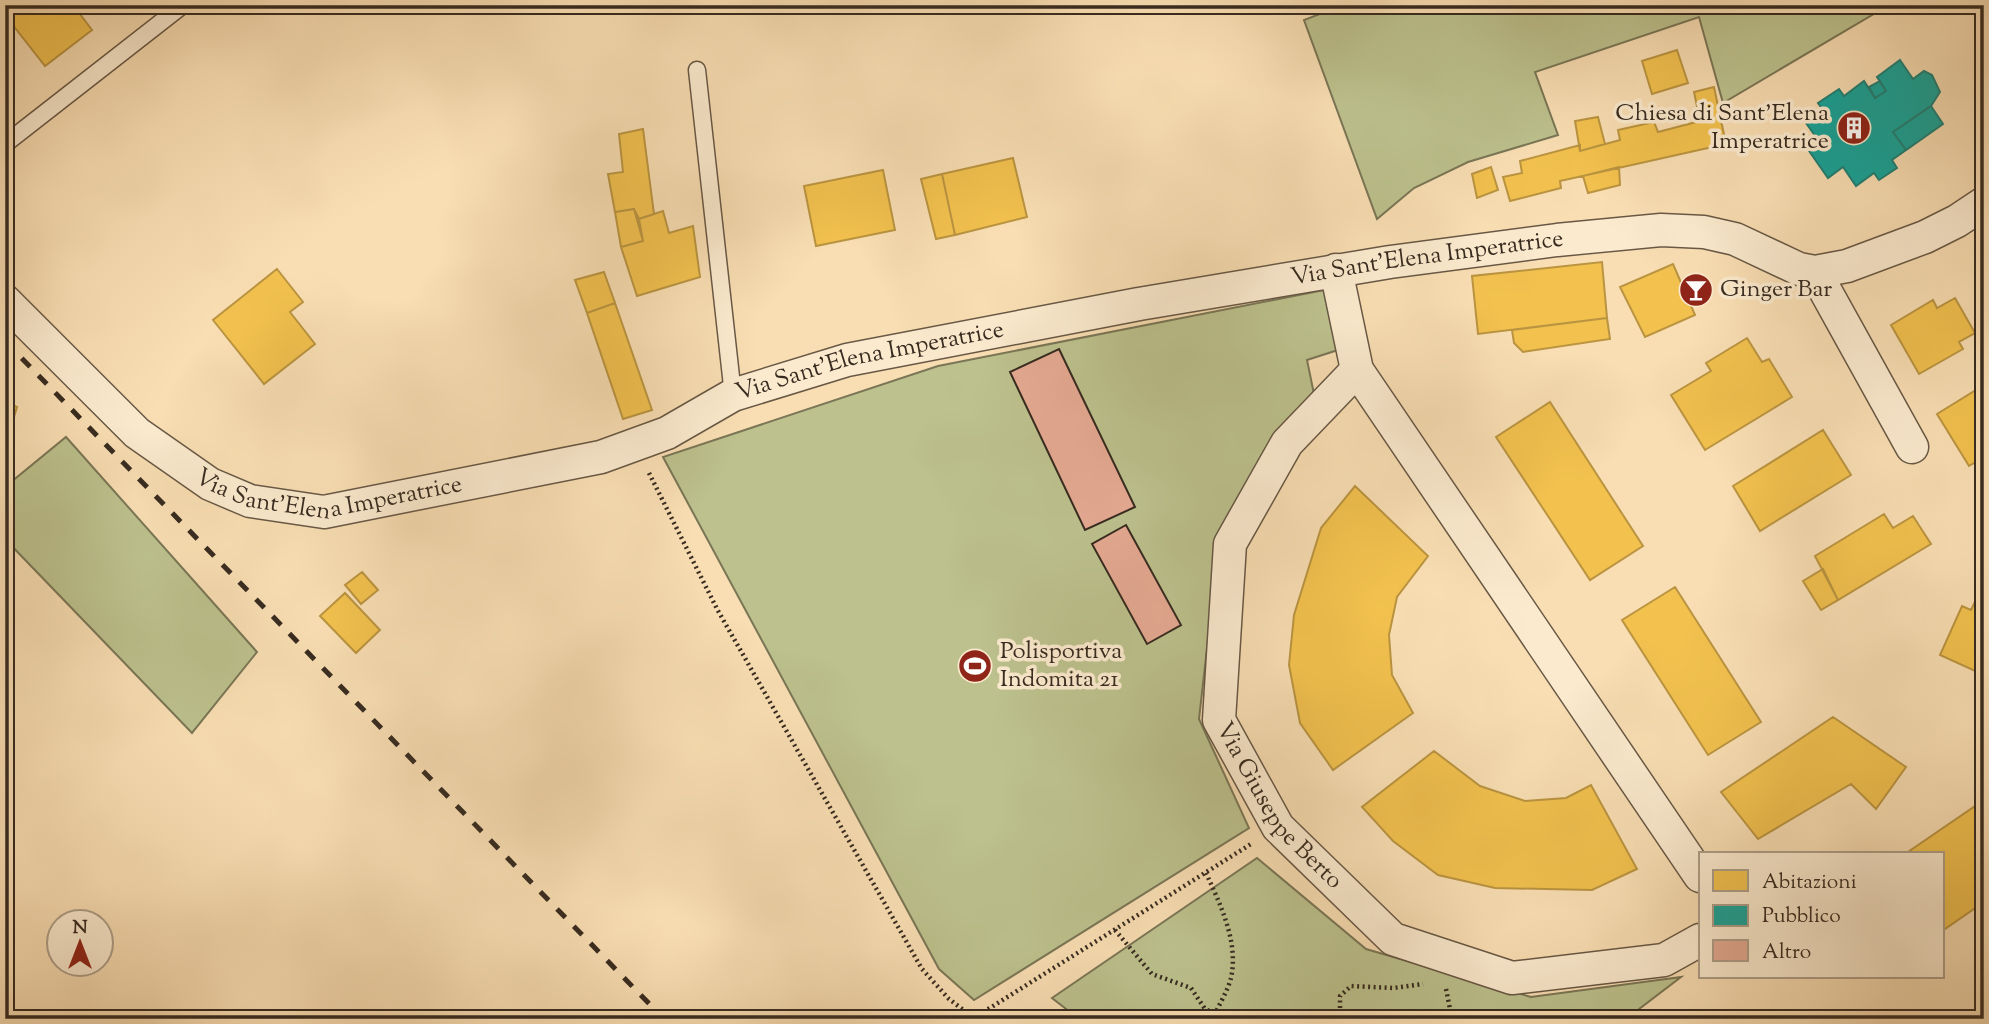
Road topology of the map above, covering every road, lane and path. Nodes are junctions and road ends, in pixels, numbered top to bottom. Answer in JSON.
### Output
{"nodes":[{"id":1,"x":183,"y":5,"type":"edge"},
{"id":2,"x":697,"y":70,"type":"dead end"},
{"id":3,"x":5,"y":144,"type":"edge"},
{"id":4,"x":1984,"y":203,"type":"edge"},
{"id":5,"x":1336,"y":270,"type":"junction"},
{"id":6,"x":1815,"y":272,"type":"junction"},
{"id":7,"x":5,"y":301,"type":"edge"},
{"id":8,"x":1357,"y":370,"type":"junction"},
{"id":9,"x":733,"y":395,"type":"junction"},
{"id":10,"x":636,"y":446,"type":"junction"},
{"id":11,"x":1912,"y":447,"type":"dead end"},
{"id":12,"x":1278,"y":827,"type":"junction"},
{"id":13,"x":1206,"y":873,"type":"junction"},
{"id":14,"x":1699,"y":875,"type":"edge"},
{"id":15,"x":1115,"y":930,"type":"junction"},
{"id":16,"x":1699,"y":941,"type":"edge"},
{"id":17,"x":1434,"y":984,"type":"dead end"},
{"id":18,"x":1215,"y":1014,"type":"junction"},
{"id":19,"x":975,"y":1018,"type":"edge"},
{"id":20,"x":1226,"y":1019,"type":"edge"},
{"id":21,"x":1340,"y":1019,"type":"edge"}],
"edges":[{"from":1,"to":3,"type":"lane"},
{"from":2,"to":9,"type":"lane"},
{"from":4,"to":6,"type":"street","name":"Via Sant'Elena Imperatrice"},
{"from":5,"to":6,"type":"street","name":"Via Sant'Elena Imperatrice"},
{"from":5,"to":8,"type":"street"},
{"from":5,"to":9,"type":"street","name":"Via Sant'Elena Imperatrice"},
{"from":6,"to":11,"type":"street"},
{"from":7,"to":10,"type":"street","name":"Via Sant'Elena Imperatrice"},
{"from":8,"to":12,"type":"street","name":"Via Giuseppe Berto"},
{"from":8,"to":14,"type":"street"},
{"from":9,"to":10,"type":"street","name":"Via Sant'Elena Imperatrice"},
{"from":10,"to":19,"type":"path"},
{"from":12,"to":13,"type":"path"},
{"from":12,"to":16,"type":"street","name":"Via Giuseppe Berto"},
{"from":13,"to":15,"type":"path"},
{"from":13,"to":18,"type":"path"},
{"from":15,"to":18,"type":"path"},
{"from":15,"to":19,"type":"path"},
{"from":17,"to":21,"type":"path"},
{"from":18,"to":20,"type":"path"}]}
